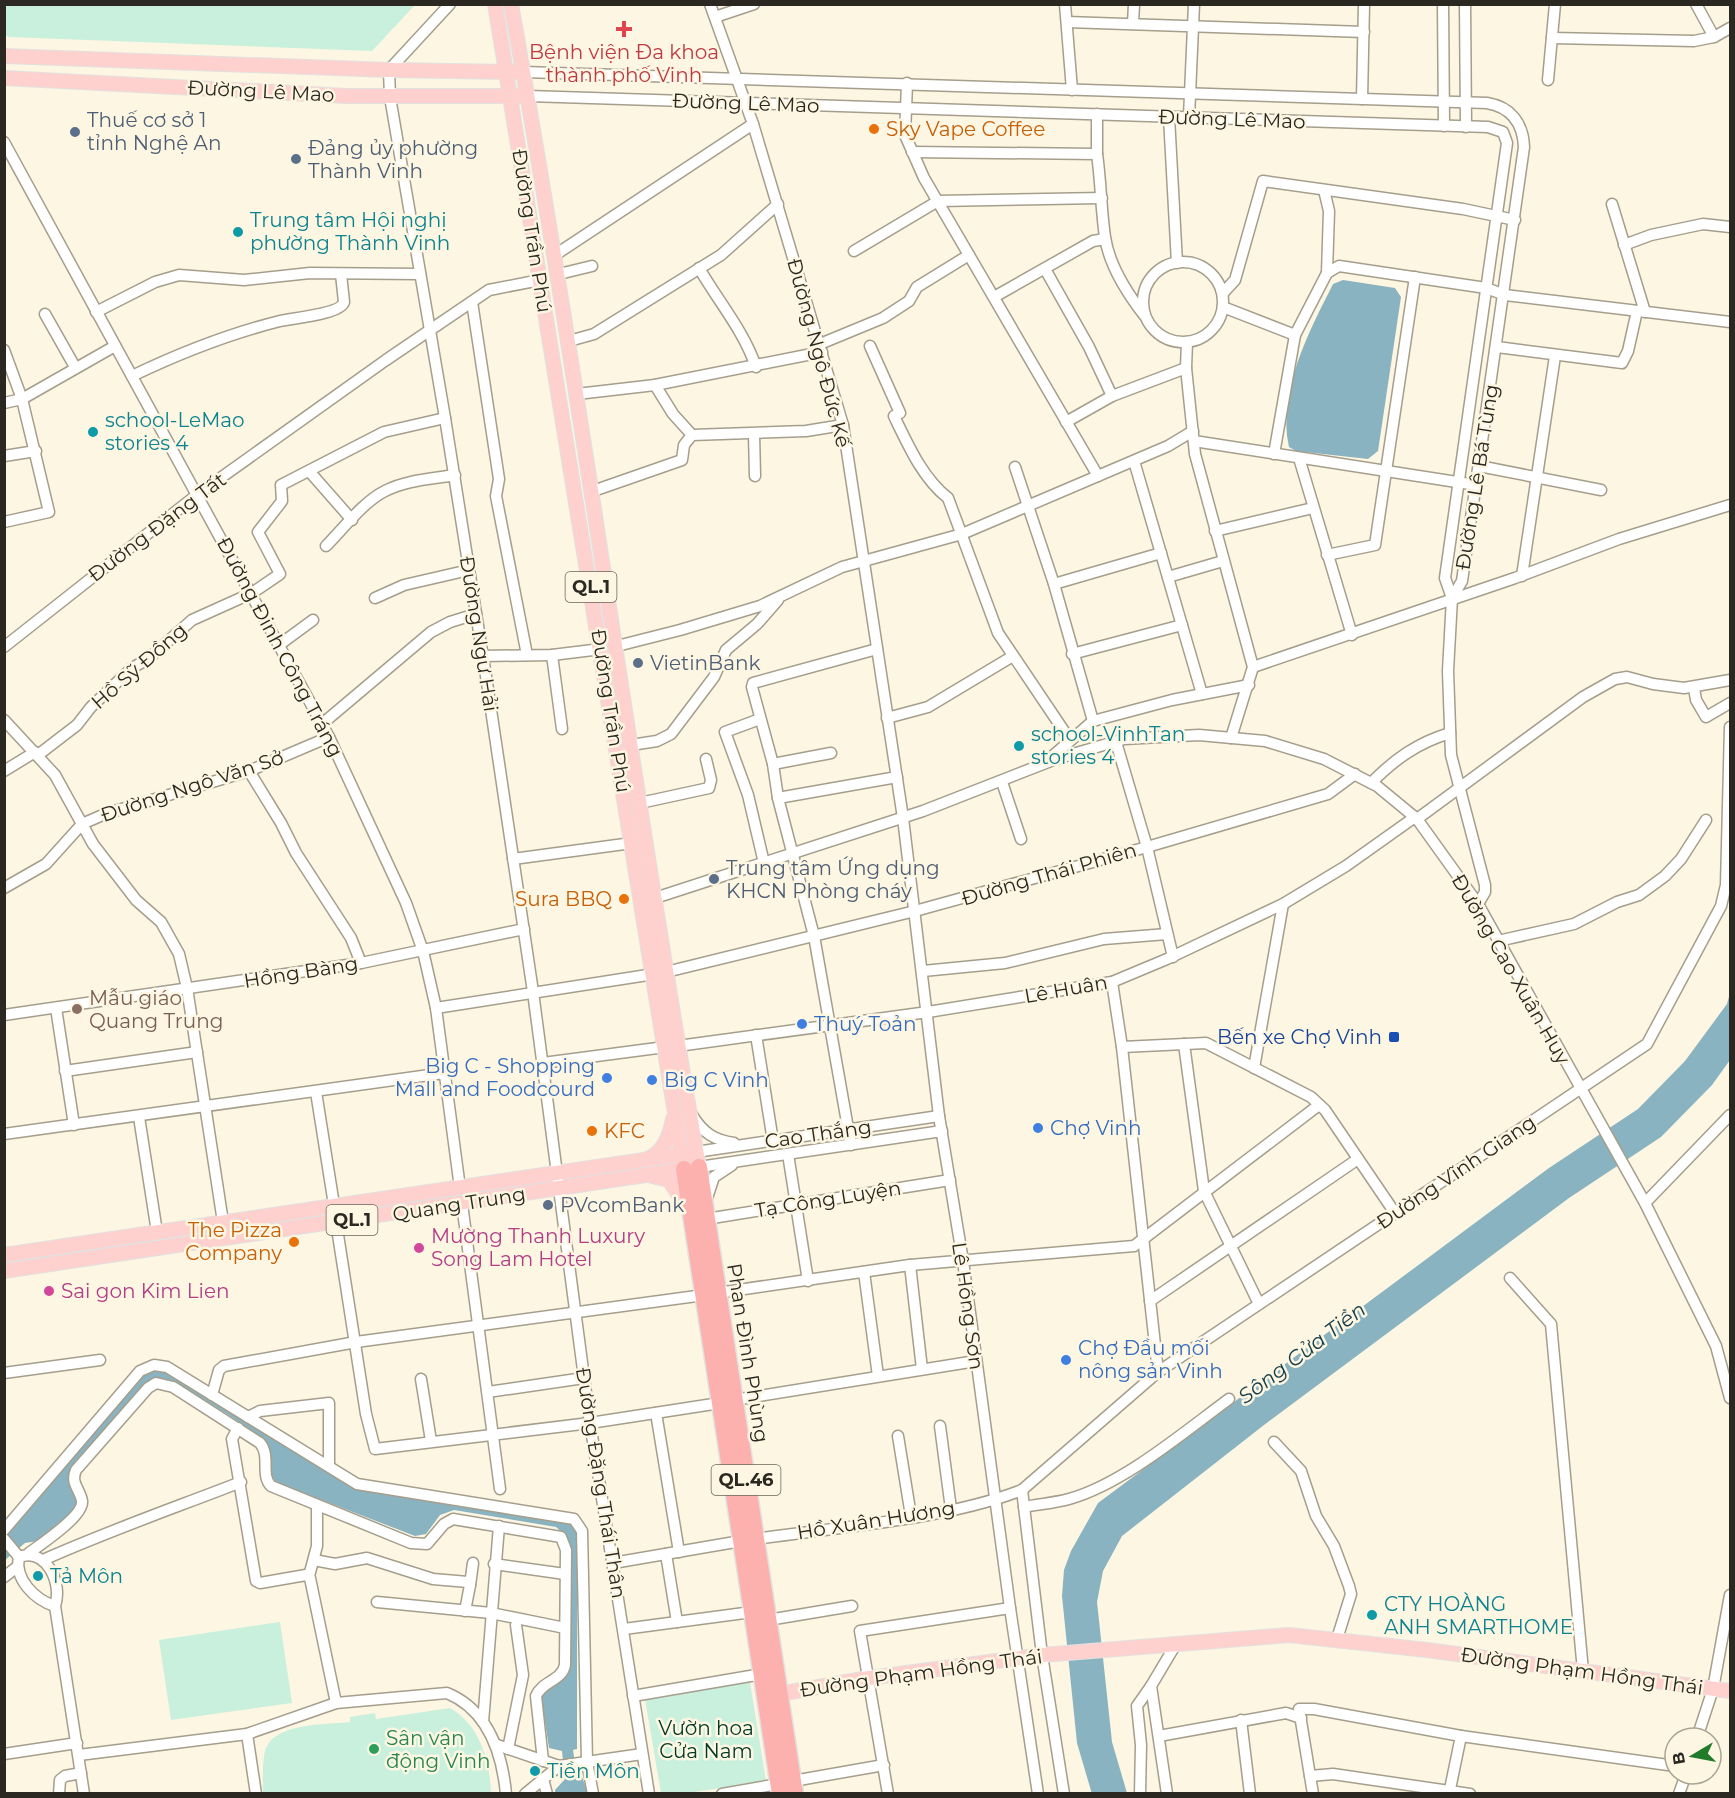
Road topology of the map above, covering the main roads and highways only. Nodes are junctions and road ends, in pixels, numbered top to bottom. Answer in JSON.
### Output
{"nodes":[{"id":1,"x":495,"y":4,"type":"edge"},
{"id":2,"x":512,"y":4,"type":"edge"},
{"id":3,"x":4,"y":56,"type":"edge"},
{"id":4,"x":64,"y":58,"type":"junction"},
{"id":5,"x":506,"y":71,"type":"junction"},
{"id":6,"x":524,"y":72,"type":"junction"},
{"id":7,"x":4,"y":78,"type":"edge"},
{"id":8,"x":63,"y":81,"type":"junction"},
{"id":9,"x":510,"y":96,"type":"junction"},
{"id":10,"x":528,"y":96,"type":"junction"},
{"id":11,"x":574,"y":371,"type":"junction"},
{"id":12,"x":556,"y":374,"type":"junction"},
{"id":13,"x":593,"y":490,"type":"junction"},
{"id":14,"x":575,"y":494,"type":"junction"},
{"id":15,"x":617,"y":646,"type":"junction"},
{"id":16,"x":601,"y":649,"type":"junction"},
{"id":17,"x":648,"y":899,"type":"junction"},
{"id":18,"x":672,"y":1046,"type":"junction"},
{"id":19,"x":675,"y":1111,"type":"junction"},
{"id":20,"x":690,"y":1161,"type":"junction"},
{"id":21,"x":643,"y":1168,"type":"junction"},
{"id":22,"x":460,"y":1188,"type":"junction"},
{"id":23,"x":462,"y":1204,"type":"junction"},
{"id":24,"x":334,"y":1205,"type":"junction"},
{"id":25,"x":701,"y":1216,"type":"junction"},
{"id":26,"x":336,"y":1222,"type":"junction"},
{"id":27,"x":66,"y":1245,"type":"junction"},
{"id":28,"x":4,"y":1255,"type":"edge"},
{"id":29,"x":69,"y":1262,"type":"junction"},
{"id":30,"x":4,"y":1271,"type":"edge"},
{"id":31,"x":748,"y":1540,"type":"junction"},
{"id":32,"x":769,"y":1673,"type":"junction"},
{"id":33,"x":1731,"y":1691,"type":"edge"},
{"id":34,"x":779,"y":1694,"type":"junction"},
{"id":35,"x":786,"y":1788,"type":"edge"}],
"edges":[{"from":1,"to":5,"type":"main road","name":"Đường Trần Phú","number":"QL.1"},
{"from":2,"to":6,"type":"main road","name":"Đường Trần Phú","number":"QL.1"},
{"from":3,"to":4,"type":"main road","name":"Đường Lê Mao"},
{"from":4,"to":5,"type":"main road","name":"Đường Lê Mao"},
{"from":4,"to":8,"type":"main road"},
{"from":5,"to":6,"type":"main road","name":"Đường Lê Mao"},
{"from":5,"to":9,"type":"main road","name":"Đường Trần Phú","number":"QL.1"},
{"from":6,"to":10,"type":"main road","name":"Đường Trần Phú","number":"QL.1"},
{"from":7,"to":8,"type":"main road","name":"Đường Lê Mao"},
{"from":8,"to":9,"type":"main road","name":"Đường Lê Mao"},
{"from":9,"to":10,"type":"main road","name":"Đường Lê Mao"},
{"from":9,"to":12,"type":"main road","name":"Đường Trần Phú","number":"QL.1"},
{"from":10,"to":11,"type":"main road","name":"Đường Trần Phú","number":"QL.1"},
{"from":11,"to":12,"type":"main road"},
{"from":11,"to":13,"type":"main road","name":"Đường Trần Phú","number":"QL.1"},
{"from":12,"to":14,"type":"main road","name":"Đường Trần Phú","number":"QL.1"},
{"from":13,"to":14,"type":"main road"},
{"from":13,"to":15,"type":"main road","name":"Đường Trần Phú","number":"QL.1"},
{"from":14,"to":16,"type":"main road","name":"Đường Trần Phú","number":"QL.1"},
{"from":15,"to":16,"type":"main road"},
{"from":15,"to":17,"type":"main road","name":"Đường Trần Phú","number":"QL.1"},
{"from":16,"to":17,"type":"main road","name":"Đường Trần Phú","number":"QL.1"},
{"from":17,"to":18,"type":"main road","name":"Đường Trần Phú","number":"QL.1"},
{"from":18,"to":19,"type":"main road","name":"Đường Trần Phú","number":"QL.1"},
{"from":18,"to":20,"type":"main road","name":"Đường Trần Phú","number":"QL.1"},
{"from":19,"to":20,"type":"main road","name":"Đường Trần Phú","number":"QL.1"},
{"from":19,"to":21,"type":"main road"},
{"from":20,"to":21,"type":"main road","name":"Quang Trung","number":"QL.1"},
{"from":20,"to":25,"type":"highway","name":"Phan Đình Phùng","number":"QL.46"},
{"from":21,"to":22,"type":"main road","name":"Quang Trung","number":"QL.1"},
{"from":21,"to":23,"type":"main road","name":"Quang Trung","number":"QL.1"},
{"from":21,"to":25,"type":"main road"},
{"from":22,"to":23,"type":"main road"},
{"from":22,"to":24,"type":"main road","name":"Quang Trung","number":"QL.1"},
{"from":23,"to":26,"type":"main road","name":"Quang Trung","number":"QL.1"},
{"from":24,"to":26,"type":"main road"},
{"from":24,"to":27,"type":"main road","name":"Quang Trung","number":"QL.1"},
{"from":25,"to":31,"type":"highway","name":"Phan Đình Phùng","number":"QL.46"},
{"from":26,"to":29,"type":"main road","name":"Quang Trung","number":"QL.1"},
{"from":27,"to":28,"type":"main road","name":"Quang Trung","number":"QL.1"},
{"from":27,"to":29,"type":"main road"},
{"from":29,"to":30,"type":"main road","name":"Quang Trung","number":"QL.1"},
{"from":31,"to":32,"type":"highway","name":"Phan Đình Phùng","number":"QL.46"},
{"from":31,"to":32,"type":"highway","name":"Phan Đình Phùng","number":"QL.46"},
{"from":32,"to":34,"type":"highway","name":"Phan Đình Phùng","number":"QL.46"},
{"from":32,"to":35,"type":"highway","name":"Phan Đình Phùng","number":"QL.46"},
{"from":33,"to":34,"type":"main road","name":"Đường Phạm Hồng Thái"},
{"from":34,"to":35,"type":"highway","name":"Phan Đình Phùng","number":"QL.46"}]}
